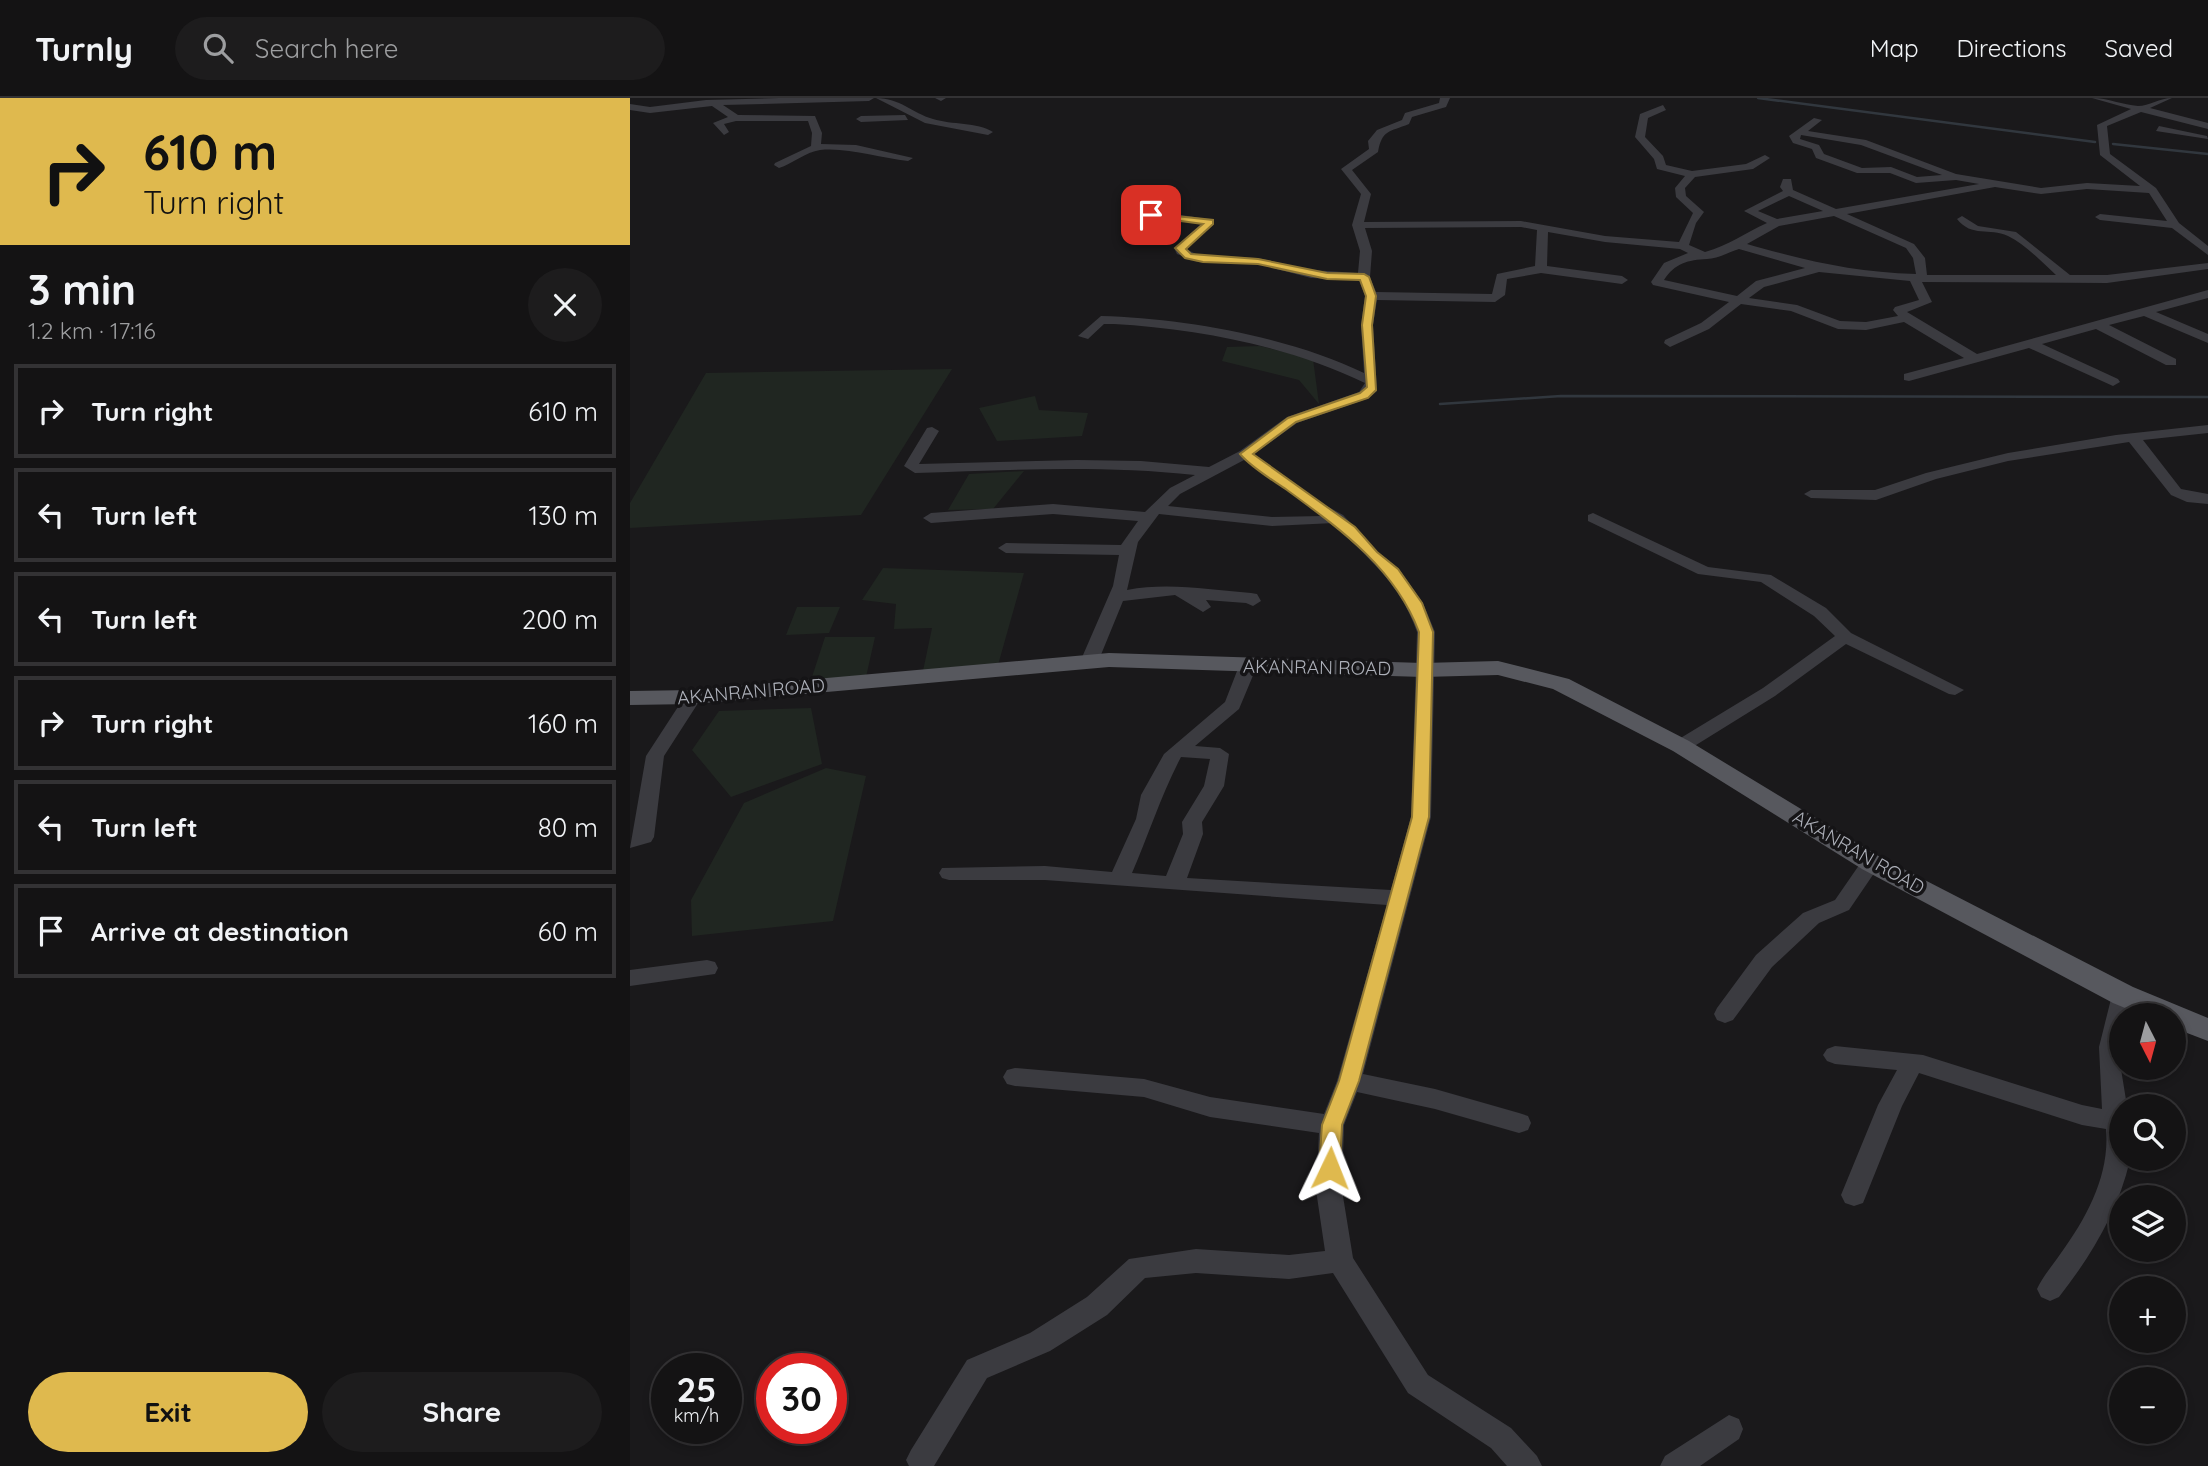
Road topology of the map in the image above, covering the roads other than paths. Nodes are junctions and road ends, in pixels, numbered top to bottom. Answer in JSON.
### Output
{"nodes":[{"id":1,"x":869,"y":98,"type":"edge"},
{"id":2,"x":881,"y":98,"type":"edge"},
{"id":3,"x":1445,"y":98,"type":"edge"},
{"id":4,"x":2097,"y":98,"type":"edge"},
{"id":5,"x":2167,"y":98,"type":"edge"},
{"id":6,"x":774,"y":100,"type":"edge"},
{"id":7,"x":714,"y":103,"type":"junction"},
{"id":8,"x":630,"y":107,"type":"edge"},
{"id":9,"x":1663,"y":108,"type":"dead end"},
{"id":10,"x":2139,"y":108,"type":"junction"},
{"id":11,"x":918,"y":114,"type":"junction"},
{"id":12,"x":736,"y":118,"type":"junction"},
{"id":13,"x":905,"y":118,"type":"junction"},
{"id":14,"x":757,"y":119,"type":"junction"},
{"id":15,"x":860,"y":119,"type":"dead end"},
{"id":16,"x":1817,"y":120,"type":"dead end"},
{"id":17,"x":891,"y":126,"type":"dead end"},
{"id":18,"x":2208,"y":126,"type":"edge"},
{"id":19,"x":2159,"y":129,"type":"dead end"},
{"id":20,"x":773,"y":131,"type":"dead end"},
{"id":21,"x":724,"y":132,"type":"dead end"},
{"id":22,"x":988,"y":132,"type":"dead end"},
{"id":23,"x":1800,"y":132,"type":"junction"},
{"id":24,"x":2208,"y":139,"type":"edge"},
{"id":25,"x":816,"y":147,"type":"junction"},
{"id":26,"x":908,"y":158,"type":"dead end"},
{"id":27,"x":1765,"y":158,"type":"dead end"},
{"id":28,"x":779,"y":165,"type":"dead end"},
{"id":29,"x":1692,"y":174,"type":"junction"},
{"id":30,"x":1956,"y":177,"type":"junction"},
{"id":31,"x":1999,"y":184,"type":"junction"},
{"id":32,"x":2152,"y":190,"type":"junction"},
{"id":33,"x":1165,"y":195,"type":"dead end"},
{"id":34,"x":1840,"y":214,"type":"junction"},
{"id":35,"x":2099,"y":217,"type":"dead end"},
{"id":36,"x":1962,"y":219,"type":"dead end"},
{"id":37,"x":1776,"y":223,"type":"junction"},
{"id":38,"x":1358,"y":225,"type":"junction"},
{"id":39,"x":2175,"y":225,"type":"junction"},
{"id":40,"x":1543,"y":230,"type":"junction"},
{"id":41,"x":1739,"y":245,"type":"junction"},
{"id":42,"x":1683,"y":246,"type":"junction"},
{"id":43,"x":2208,"y":252,"type":"edge"},
{"id":44,"x":1697,"y":254,"type":"junction"},
{"id":45,"x":2208,"y":266,"type":"edge"},
{"id":46,"x":1817,"y":268,"type":"junction"},
{"id":47,"x":1541,"y":269,"type":"junction"},
{"id":48,"x":1364,"y":277,"type":"junction"},
{"id":49,"x":1918,"y":278,"type":"junction"},
{"id":50,"x":2067,"y":279,"type":"junction"},
{"id":51,"x":1622,"y":280,"type":"dead end"},
{"id":52,"x":2208,"y":293,"type":"edge"},
{"id":53,"x":1371,"y":296,"type":"junction"},
{"id":54,"x":1738,"y":300,"type":"junction"},
{"id":55,"x":2143,"y":310,"type":"junction"},
{"id":56,"x":1906,"y":318,"type":"junction"},
{"id":57,"x":2096,"y":324,"type":"junction"},
{"id":58,"x":1084,"y":337,"type":"dead end"},
{"id":59,"x":2208,"y":340,"type":"edge"},
{"id":60,"x":1670,"y":342,"type":"dead end"},
{"id":61,"x":2032,"y":344,"type":"junction"},
{"id":62,"x":1976,"y":359,"type":"junction"},
{"id":63,"x":2171,"y":362,"type":"dead end"},
{"id":64,"x":1909,"y":377,"type":"dead end"},
{"id":65,"x":1371,"y":381,"type":"junction"},
{"id":66,"x":2113,"y":382,"type":"dead end"},
{"id":67,"x":2208,"y":429,"type":"edge"},
{"id":68,"x":932,"y":431,"type":"dead end"},
{"id":69,"x":2133,"y":437,"type":"junction"},
{"id":70,"x":1245,"y":454,"type":"junction"},
{"id":71,"x":1211,"y":472,"type":"junction"},
{"id":72,"x":1811,"y":494,"type":"dead end"},
{"id":73,"x":2208,"y":499,"type":"edge"},
{"id":74,"x":1151,"y":513,"type":"junction"},
{"id":75,"x":931,"y":518,"type":"dead end"},
{"id":76,"x":1338,"y":518,"type":"junction"},
{"id":77,"x":1593,"y":518,"type":"dead end"},
{"id":78,"x":1006,"y":548,"type":"dead end"},
{"id":79,"x":1128,"y":550,"type":"junction"},
{"id":80,"x":1116,"y":597,"type":"junction"},
{"id":81,"x":1253,"y":601,"type":"dead end"},
{"id":82,"x":1845,"y":637,"type":"junction"},
{"id":83,"x":1089,"y":662,"type":"junction"},
{"id":84,"x":1248,"y":666,"type":"junction"},
{"id":85,"x":1423,"y":670,"type":"junction"},
{"id":86,"x":1955,"y":690,"type":"dead end"},
{"id":87,"x":693,"y":696,"type":"junction"},
{"id":88,"x":630,"y":698,"type":"edge"},
{"id":89,"x":1681,"y":746,"type":"junction"},
{"id":90,"x":1177,"y":750,"type":"junction"},
{"id":91,"x":630,"y":841,"type":"edge"},
{"id":92,"x":1871,"y":863,"type":"junction"},
{"id":93,"x":949,"y":873,"type":"dead end"},
{"id":94,"x":1119,"y":879,"type":"junction"},
{"id":95,"x":1172,"y":884,"type":"junction"},
{"id":96,"x":1398,"y":898,"type":"junction"},
{"id":97,"x":707,"y":968,"type":"dead end"},
{"id":98,"x":630,"y":978,"type":"edge"},
{"id":99,"x":2123,"y":995,"type":"junction"},
{"id":100,"x":2142,"y":1003,"type":"edge"},
{"id":101,"x":1725,"y":1014,"type":"dead end"},
{"id":102,"x":2186,"y":1021,"type":"edge"},
{"id":103,"x":2208,"y":1030,"type":"edge"},
{"id":104,"x":1835,"y":1055,"type":"dead end"},
{"id":105,"x":1912,"y":1064,"type":"junction"},
{"id":106,"x":1015,"y":1077,"type":"dead end"},
{"id":107,"x":1349,"y":1081,"type":"junction"},
{"id":108,"x":2113,"y":1094,"type":"edge"},
{"id":109,"x":2109,"y":1117,"type":"edge"},
{"id":110,"x":1520,"y":1123,"type":"dead end"},
{"id":111,"x":1332,"y":1125,"type":"junction"},
{"id":112,"x":2114,"y":1171,"type":"edge"},
{"id":113,"x":1854,"y":1195,"type":"dead end"},
{"id":114,"x":1340,"y":1261,"type":"junction"},
{"id":115,"x":2050,"y":1289,"type":"dead end"},
{"id":116,"x":1730,"y":1429,"type":"dead end"},
{"id":117,"x":921,"y":1460,"type":"dead end"},
{"id":118,"x":1527,"y":1466,"type":"edge"},
{"id":119,"x":1675,"y":1466,"type":"edge"}],
"edges":[{"from":1,"to":6,"type":"street"},
{"from":2,"to":11,"type":"street"},
{"from":3,"to":38,"type":"street"},
{"from":4,"to":10,"type":"street"},
{"from":5,"to":10,"type":"street"},
{"from":6,"to":7,"type":"street"},
{"from":7,"to":8,"type":"street"},
{"from":7,"to":12,"type":"street"},
{"from":9,"to":29,"type":"street"},
{"from":10,"to":18,"type":"street"},
{"from":10,"to":32,"type":"street"},
{"from":11,"to":13,"type":"street"},
{"from":11,"to":22,"type":"street"},
{"from":12,"to":14,"type":"street"},
{"from":12,"to":21,"type":"street"},
{"from":13,"to":15,"type":"street"},
{"from":13,"to":17,"type":"street"},
{"from":14,"to":20,"type":"street"},
{"from":14,"to":25,"type":"street"},
{"from":16,"to":23,"type":"street"},
{"from":19,"to":24,"type":"street"},
{"from":23,"to":30,"type":"street"},
{"from":23,"to":30,"type":"street"},
{"from":25,"to":26,"type":"street"},
{"from":25,"to":28,"type":"street"},
{"from":27,"to":29,"type":"street"},
{"from":29,"to":42,"type":"street"},
{"from":30,"to":31,"type":"street"},
{"from":31,"to":32,"type":"street"},
{"from":31,"to":34,"type":"street"},
{"from":32,"to":39,"type":"street"},
{"from":33,"to":48,"type":"street"},
{"from":34,"to":37,"type":"street"},
{"from":34,"to":37,"type":"street"},
{"from":34,"to":49,"type":"street"},
{"from":35,"to":39,"type":"street"},
{"from":36,"to":50,"type":"street"},
{"from":37,"to":41,"type":"street"},
{"from":38,"to":40,"type":"street"},
{"from":38,"to":48,"type":"street"},
{"from":39,"to":43,"type":"street"},
{"from":40,"to":42,"type":"street"},
{"from":40,"to":47,"type":"street"},
{"from":41,"to":44,"type":"street"},
{"from":41,"to":46,"type":"street"},
{"from":42,"to":44,"type":"street"},
{"from":44,"to":54,"type":"street"},
{"from":45,"to":50,"type":"street"},
{"from":46,"to":49,"type":"street"},
{"from":46,"to":54,"type":"street"},
{"from":47,"to":51,"type":"street"},
{"from":47,"to":53,"type":"street"},
{"from":48,"to":53,"type":"street"},
{"from":49,"to":50,"type":"street"},
{"from":49,"to":56,"type":"street"},
{"from":52,"to":55,"type":"street"},
{"from":53,"to":65,"type":"street"},
{"from":54,"to":56,"type":"street"},
{"from":54,"to":60,"type":"street"},
{"from":55,"to":57,"type":"street"},
{"from":55,"to":59,"type":"street"},
{"from":56,"to":62,"type":"street"},
{"from":57,"to":61,"type":"street"},
{"from":57,"to":63,"type":"street"},
{"from":58,"to":65,"type":"street"},
{"from":61,"to":62,"type":"street"},
{"from":61,"to":66,"type":"street"},
{"from":62,"to":64,"type":"street"},
{"from":65,"to":70,"type":"street"},
{"from":67,"to":69,"type":"street"},
{"from":68,"to":71,"type":"street"},
{"from":69,"to":72,"type":"street"},
{"from":69,"to":73,"type":"street"},
{"from":70,"to":71,"type":"street"},
{"from":70,"to":76,"type":"street"},
{"from":71,"to":74,"type":"street"},
{"from":74,"to":75,"type":"street"},
{"from":74,"to":76,"type":"street"},
{"from":74,"to":79,"type":"street"},
{"from":76,"to":85,"type":"street"},
{"from":77,"to":82,"type":"street"},
{"from":78,"to":79,"type":"street"},
{"from":79,"to":80,"type":"street"},
{"from":80,"to":81,"type":"street"},
{"from":80,"to":83,"type":"street"},
{"from":82,"to":86,"type":"street"},
{"from":82,"to":89,"type":"street"},
{"from":83,"to":84,"type":"main road","name":"AKANRAN ROAD"},
{"from":83,"to":87,"type":"main road","name":"AKANRAN ROAD"},
{"from":84,"to":85,"type":"main road","name":"AKANRAN ROAD"},
{"from":84,"to":90,"type":"street"},
{"from":85,"to":89,"type":"main road","name":"AKANRAN ROAD"},
{"from":85,"to":96,"type":"street"},
{"from":87,"to":88,"type":"main road","name":"AKANRAN ROAD"},
{"from":87,"to":91,"type":"street"},
{"from":89,"to":92,"type":"main road","name":"AKANRAN ROAD"},
{"from":90,"to":94,"type":"street"},
{"from":90,"to":95,"type":"street"},
{"from":92,"to":99,"type":"main road","name":"AKANRAN ROAD"},
{"from":92,"to":101,"type":"street"},
{"from":93,"to":94,"type":"street"},
{"from":94,"to":95,"type":"street"},
{"from":95,"to":96,"type":"street"},
{"from":96,"to":107,"type":"street"},
{"from":97,"to":98,"type":"street"},
{"from":99,"to":100,"type":"main road","name":"AKANRAN ROAD"},
{"from":99,"to":108,"type":"street"},
{"from":102,"to":103,"type":"main road","name":"AKANRAN ROAD"},
{"from":104,"to":105,"type":"street"},
{"from":105,"to":109,"type":"street"},
{"from":105,"to":113,"type":"street"},
{"from":106,"to":111,"type":"street"},
{"from":107,"to":110,"type":"street"},
{"from":107,"to":111,"type":"street"},
{"from":111,"to":114,"type":"street"},
{"from":112,"to":115,"type":"street"},
{"from":114,"to":117,"type":"street"},
{"from":114,"to":118,"type":"street"},
{"from":116,"to":119,"type":"street"}]}
